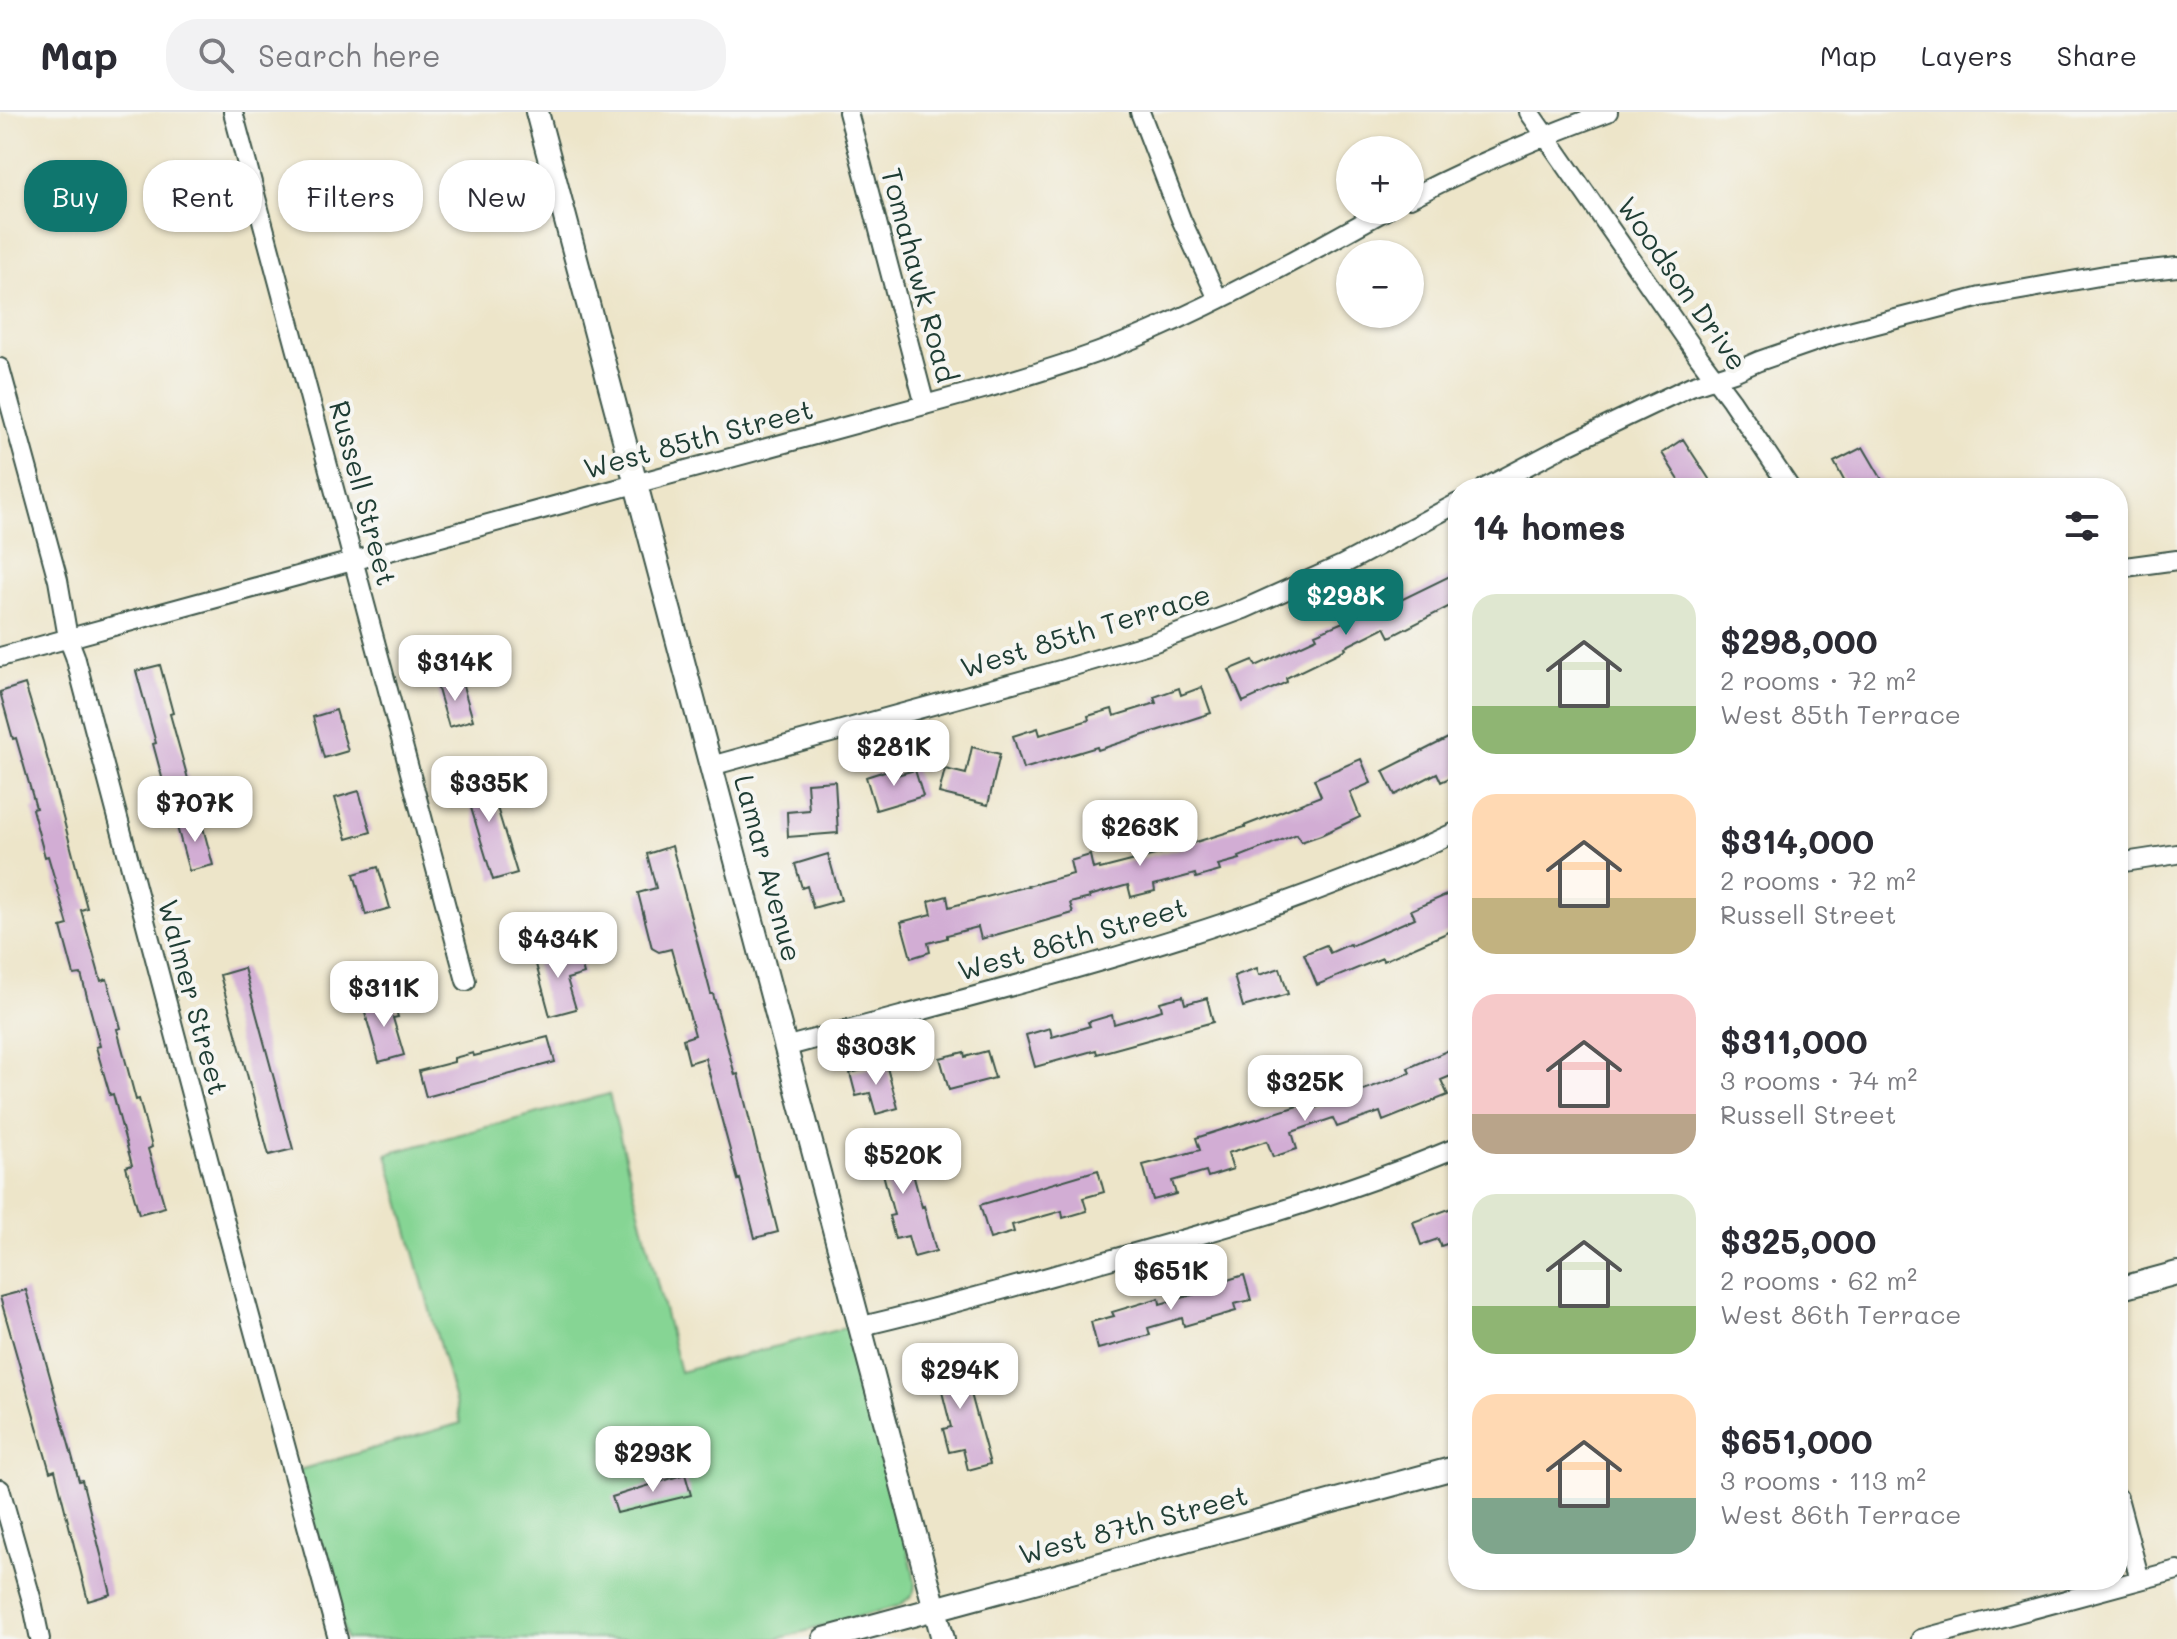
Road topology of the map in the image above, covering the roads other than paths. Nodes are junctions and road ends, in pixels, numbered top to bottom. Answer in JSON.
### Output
{"nodes":[{"id":1,"x":233,"y":112,"type":"edge"},
{"id":2,"x":537,"y":112,"type":"edge"},
{"id":3,"x":848,"y":112,"type":"edge"},
{"id":4,"x":1140,"y":112,"type":"edge"},
{"id":5,"x":1529,"y":112,"type":"edge"},
{"id":6,"x":1608,"y":112,"type":"edge"},
{"id":7,"x":1545,"y":136,"type":"junction"},
{"id":8,"x":1424,"y":191,"type":"edge"},
{"id":9,"x":1360,"y":224,"type":"edge"},
{"id":10,"x":2177,"y":267,"type":"edge"},
{"id":11,"x":1218,"y":299,"type":"junction"},
{"id":12,"x":0,"y":368,"type":"edge"},
{"id":13,"x":1715,"y":378,"type":"junction"},
{"id":14,"x":925,"y":405,"type":"junction"},
{"id":15,"x":1504,"y":478,"type":"edge"},
{"id":16,"x":1783,"y":478,"type":"edge"},
{"id":17,"x":636,"y":484,"type":"junction"},
{"id":18,"x":1448,"y":508,"type":"edge"},
{"id":19,"x":2177,"y":560,"type":"edge"},
{"id":20,"x":353,"y":561,"type":"junction"},
{"id":21,"x":2128,"y":567,"type":"edge"},
{"id":22,"x":68,"y":638,"type":"junction"},
{"id":23,"x":0,"y":657,"type":"edge"},
{"id":24,"x":711,"y":766,"type":"junction"},
{"id":25,"x":1448,"y":836,"type":"edge"},
{"id":26,"x":2177,"y":854,"type":"edge"},
{"id":27,"x":2128,"y":861,"type":"edge"},
{"id":28,"x":466,"y":981,"type":"dead end"},
{"id":29,"x":785,"y":1047,"type":"junction"},
{"id":30,"x":1448,"y":1151,"type":"edge"},
{"id":31,"x":2177,"y":1273,"type":"edge"},
{"id":32,"x":2128,"y":1286,"type":"edge"},
{"id":33,"x":862,"y":1326,"type":"junction"},
{"id":34,"x":1448,"y":1470,"type":"edge"},
{"id":35,"x":0,"y":1489,"type":"edge"},
{"id":36,"x":2128,"y":1535,"type":"edge"},
{"id":37,"x":2177,"y":1570,"type":"edge"},
{"id":38,"x":2140,"y":1580,"type":"junction"},
{"id":39,"x":2128,"y":1583,"type":"edge"},
{"id":40,"x":2103,"y":1590,"type":"edge"},
{"id":41,"x":935,"y":1608,"type":"junction"},
{"id":42,"x":40,"y":1639,"type":"edge"},
{"id":43,"x":338,"y":1639,"type":"edge"},
{"id":44,"x":824,"y":1639,"type":"edge"},
{"id":45,"x":943,"y":1639,"type":"edge"},
{"id":46,"x":1921,"y":1639,"type":"edge"}],
"edges":[{"from":1,"to":20,"type":"street","name":"Russell Street"},
{"from":2,"to":17,"type":"street","name":"Lamar Avenue"},
{"from":3,"to":14,"type":"street","name":"Tomahawk Road"},
{"from":4,"to":11,"type":"street"},
{"from":5,"to":7,"type":"street","name":"Woodson Drive"},
{"from":6,"to":7,"type":"street"},
{"from":7,"to":8,"type":"street"},
{"from":7,"to":13,"type":"street","name":"Woodson Drive"},
{"from":9,"to":11,"type":"street","name":"West 85th Street"},
{"from":10,"to":13,"type":"street"},
{"from":11,"to":14,"type":"street","name":"West 85th Street"},
{"from":12,"to":22,"type":"street","name":"Walmer Street"},
{"from":13,"to":15,"type":"street"},
{"from":13,"to":16,"type":"street","name":"Woodson Drive"},
{"from":14,"to":17,"type":"street","name":"West 85th Street"},
{"from":17,"to":20,"type":"street","name":"West 85th Street"},
{"from":17,"to":24,"type":"street","name":"Lamar Avenue"},
{"from":18,"to":24,"type":"street","name":"West 85th Terrace"},
{"from":19,"to":21,"type":"street"},
{"from":20,"to":22,"type":"street","name":"West 85th Street"},
{"from":20,"to":28,"type":"street","name":"Russell Street"},
{"from":22,"to":23,"type":"street","name":"West 85th Street"},
{"from":22,"to":43,"type":"street","name":"Walmer Street"},
{"from":24,"to":29,"type":"street","name":"Lamar Avenue"},
{"from":25,"to":29,"type":"street","name":"West 86th Street"},
{"from":26,"to":27,"type":"street"},
{"from":29,"to":33,"type":"street","name":"Lamar Avenue"},
{"from":30,"to":33,"type":"street"},
{"from":31,"to":32,"type":"street"},
{"from":33,"to":41,"type":"street","name":"Lamar Avenue"},
{"from":34,"to":41,"type":"street","name":"West 87th Street"},
{"from":35,"to":42,"type":"street"},
{"from":36,"to":38,"type":"street"},
{"from":37,"to":38,"type":"street"},
{"from":38,"to":39,"type":"street"},
{"from":40,"to":46,"type":"street"},
{"from":41,"to":44,"type":"street","name":"West 87th Street"},
{"from":41,"to":45,"type":"street","name":"Lamar Avenue"}]}
